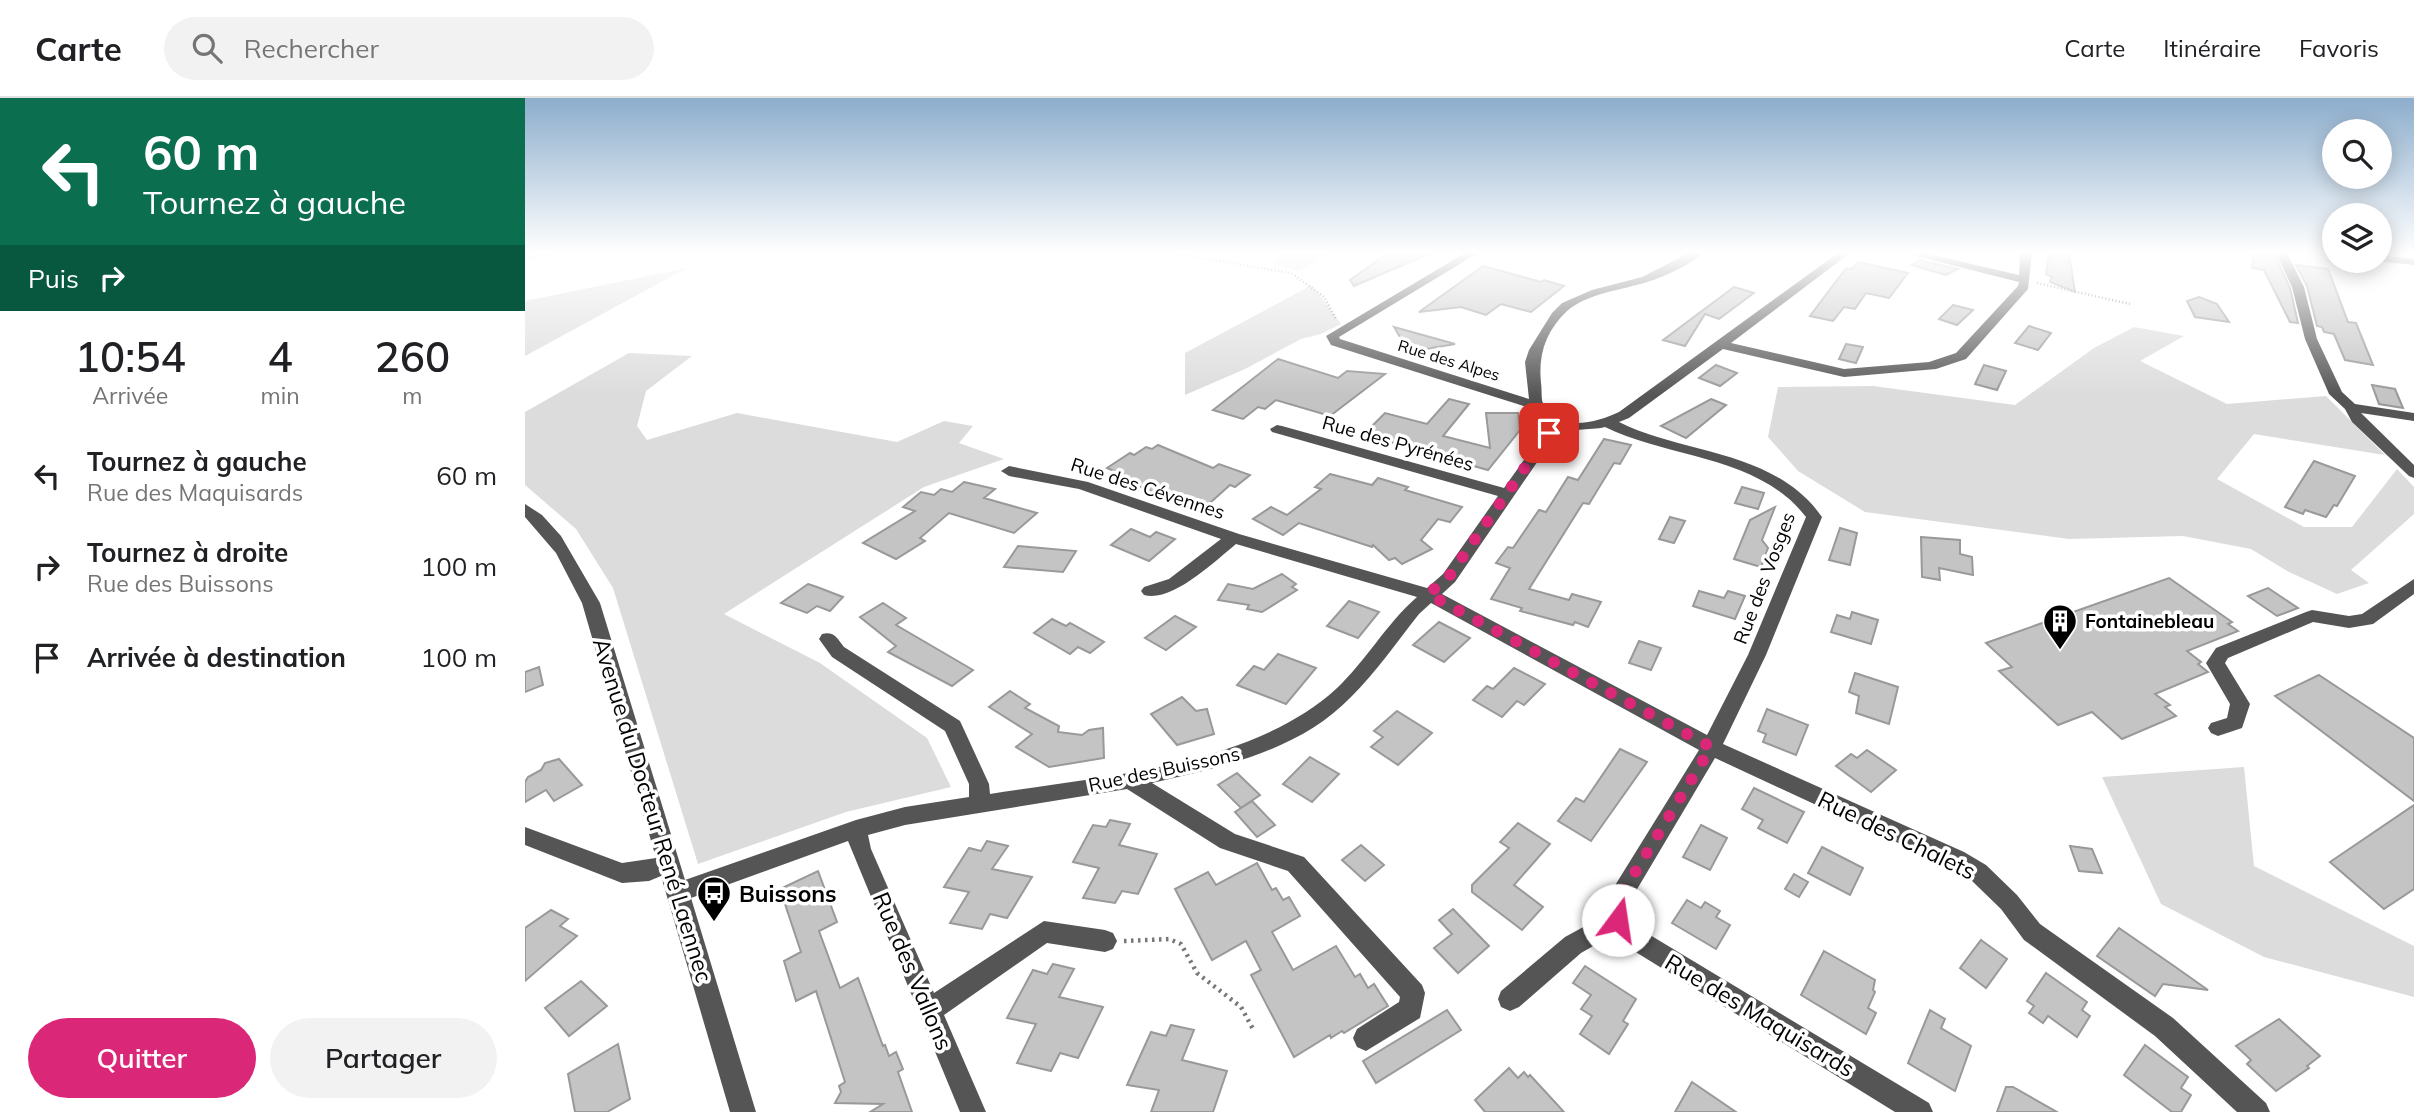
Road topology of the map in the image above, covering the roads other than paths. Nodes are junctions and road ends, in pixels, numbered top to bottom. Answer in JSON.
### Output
{"nodes":[{"id":1,"x":1392,"y":300,"type":"edge"},
{"id":2,"x":1578,"y":300,"type":"edge"},
{"id":3,"x":1779,"y":300,"type":"edge"},
{"id":4,"x":2012,"y":300,"type":"edge"},
{"id":5,"x":2301,"y":300,"type":"edge"},
{"id":6,"x":1719,"y":344,"type":"junction"},
{"id":7,"x":1534,"y":405,"type":"junction"},
{"id":8,"x":2351,"y":407,"type":"junction"},
{"id":9,"x":2414,"y":417,"type":"edge"},
{"id":10,"x":1609,"y":423,"type":"junction"},
{"id":11,"x":1562,"y":425,"type":"junction"},
{"id":12,"x":1277,"y":429,"type":"dead end"},
{"id":13,"x":1009,"y":471,"type":"dead end"},
{"id":14,"x":2414,"y":473,"type":"edge"},
{"id":15,"x":1509,"y":494,"type":"junction"},
{"id":16,"x":532,"y":515,"type":"edge"},
{"id":17,"x":1233,"y":538,"type":"junction"},
{"id":18,"x":2414,"y":585,"type":"edge"},
{"id":19,"x":1150,"y":591,"type":"dead end"},
{"id":20,"x":1428,"y":594,"type":"junction"},
{"id":21,"x":828,"y":639,"type":"dead end"},
{"id":22,"x":2218,"y":728,"type":"dead end"},
{"id":23,"x":1711,"y":747,"type":"junction"},
{"id":24,"x":1130,"y":779,"type":"junction"},
{"id":25,"x":980,"y":802,"type":"junction"},
{"id":26,"x":856,"y":829,"type":"junction"},
{"id":27,"x":525,"y":836,"type":"edge"},
{"id":28,"x":669,"y":863,"type":"junction"},
{"id":29,"x":678,"y":893,"type":"junction"},
{"id":30,"x":1618,"y":920,"type":"junction"},
{"id":31,"x":1105,"y":941,"type":"road end"},
{"id":32,"x":1510,"y":999,"type":"dead end"},
{"id":33,"x":930,"y":1010,"type":"junction"},
{"id":34,"x":1366,"y":1038,"type":"dead end"},
{"id":35,"x":743,"y":1112,"type":"edge"},
{"id":36,"x":974,"y":1112,"type":"edge"},
{"id":37,"x":1920,"y":1112,"type":"edge"},
{"id":38,"x":2257,"y":1112,"type":"edge"}],
"edges":[{"from":1,"to":7,"type":"street","name":"Rue des Alpes"},
{"from":2,"to":7,"type":"street"},
{"from":3,"to":6,"type":"street"},
{"from":4,"to":6,"type":"street"},
{"from":5,"to":8,"type":"street"},
{"from":6,"to":10,"type":"street"},
{"from":7,"to":11,"type":"street","name":"Rue des Alpes"},
{"from":8,"to":9,"type":"street"},
{"from":8,"to":14,"type":"street"},
{"from":10,"to":11,"type":"street"},
{"from":10,"to":23,"type":"street","name":"Rue des Vosges"},
{"from":11,"to":15,"type":"street","name":"Rue des Buissons"},
{"from":12,"to":15,"type":"street","name":"Rue des Pyrénées"},
{"from":13,"to":17,"type":"street","name":"Rue des Cévennes"},
{"from":15,"to":20,"type":"street","name":"Rue des Buissons"},
{"from":16,"to":28,"type":"street","name":"Avenue du Docteur René Laennec"},
{"from":17,"to":19,"type":"street","name":"Rue des Cévennes"},
{"from":17,"to":20,"type":"street","name":"Rue des Cévennes"},
{"from":18,"to":22,"type":"street"},
{"from":20,"to":23,"type":"street"},
{"from":20,"to":24,"type":"street","name":"Rue des Buissons"},
{"from":21,"to":25,"type":"street"},
{"from":23,"to":30,"type":"street"},
{"from":23,"to":38,"type":"street","name":"Rue des Chalets"},
{"from":24,"to":25,"type":"street","name":"Rue des Buissons"},
{"from":24,"to":34,"type":"street"},
{"from":25,"to":26,"type":"street","name":"Rue des Buissons"},
{"from":26,"to":29,"type":"street","name":"Rue des Buissons"},
{"from":26,"to":33,"type":"street","name":"Rue des Vallons"},
{"from":27,"to":28,"type":"street"},
{"from":28,"to":29,"type":"street","name":"Avenue du Docteur René Laennec"},
{"from":29,"to":35,"type":"street","name":"Avenue du Docteur René Laennec"},
{"from":30,"to":32,"type":"street"},
{"from":30,"to":37,"type":"street","name":"Rue des Maquisards"},
{"from":31,"to":33,"type":"street"},
{"from":33,"to":36,"type":"street","name":"Rue des Vallons"}]}
